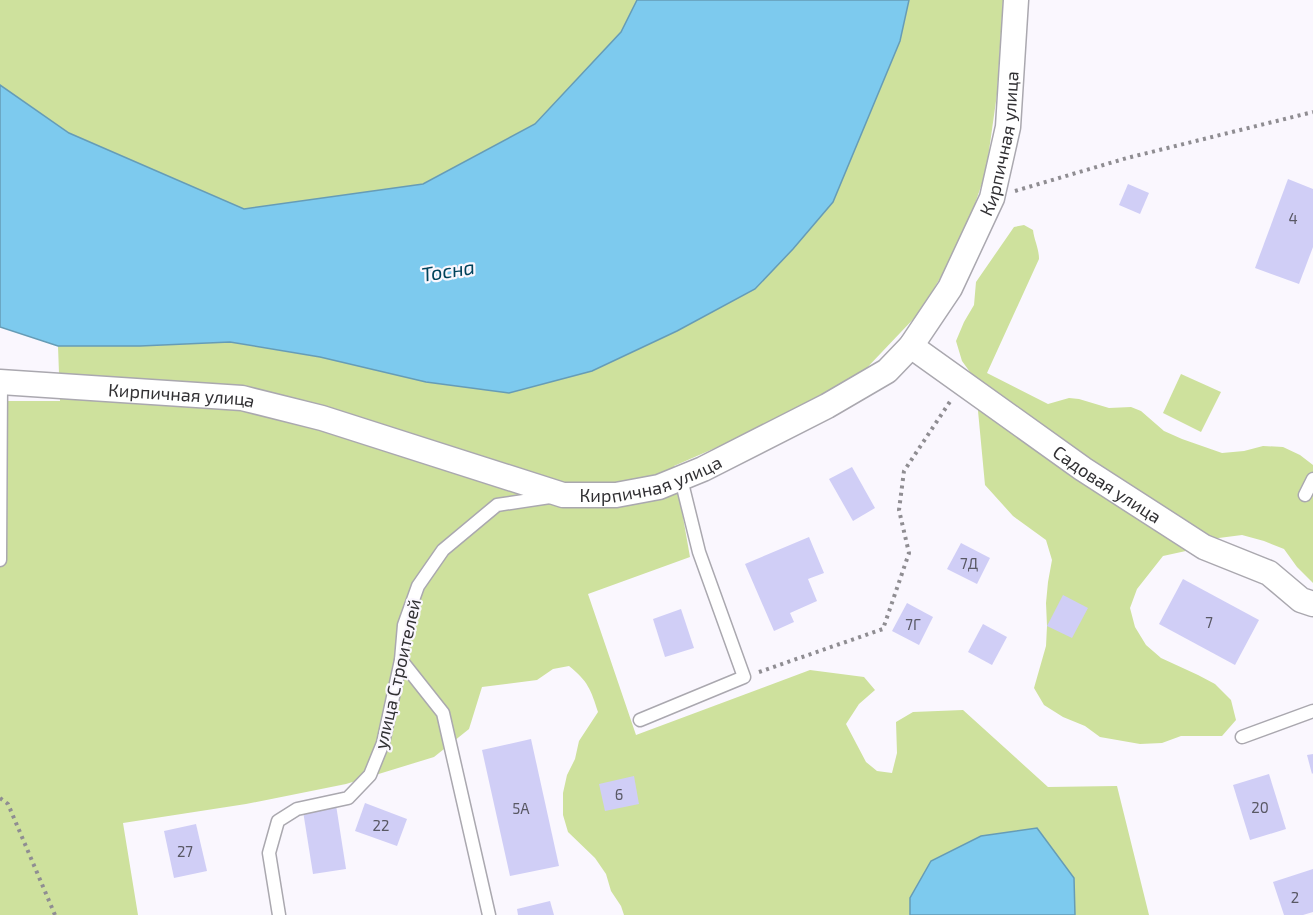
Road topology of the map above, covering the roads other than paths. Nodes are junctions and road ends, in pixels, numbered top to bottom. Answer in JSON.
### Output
{"nodes":[{"id":1,"x":1016,"y":0,"type":"edge"},
{"id":2,"x":911,"y":346,"type":"junction"},
{"id":3,"x":0,"y":382,"type":"edge"},
{"id":4,"x":681,"y":478,"type":"junction"},
{"id":5,"x":1313,"y":479,"type":"edge"},
{"id":6,"x":563,"y":495,"type":"junction"},
{"id":7,"x":1305,"y":495,"type":"dead end"},
{"id":8,"x":0,"y":560,"type":"edge"},
{"id":9,"x":1313,"y":604,"type":"edge"},
{"id":10,"x":401,"y":660,"type":"junction"},
{"id":11,"x":1313,"y":711,"type":"edge"},
{"id":12,"x":640,"y":720,"type":"dead end"},
{"id":13,"x":1242,"y":737,"type":"dead end"},
{"id":14,"x":279,"y":915,"type":"edge"},
{"id":15,"x":489,"y":915,"type":"edge"}],
"edges":[{"from":1,"to":2,"type":"street","name":"Кирпичная улица"},
{"from":2,"to":4,"type":"street","name":"Кирпичная улица"},
{"from":2,"to":9,"type":"street","name":"Садовая улица"},
{"from":3,"to":6,"type":"street","name":"Кирпичная улица"},
{"from":3,"to":8,"type":"lane"},
{"from":4,"to":6,"type":"street","name":"Кирпичная улица"},
{"from":4,"to":12,"type":"lane"},
{"from":5,"to":7,"type":"lane"},
{"from":6,"to":10,"type":"lane","name":"улица Строителей"},
{"from":10,"to":14,"type":"lane","name":"улица Строителей"},
{"from":10,"to":15,"type":"lane"},
{"from":11,"to":13,"type":"lane"}]}
